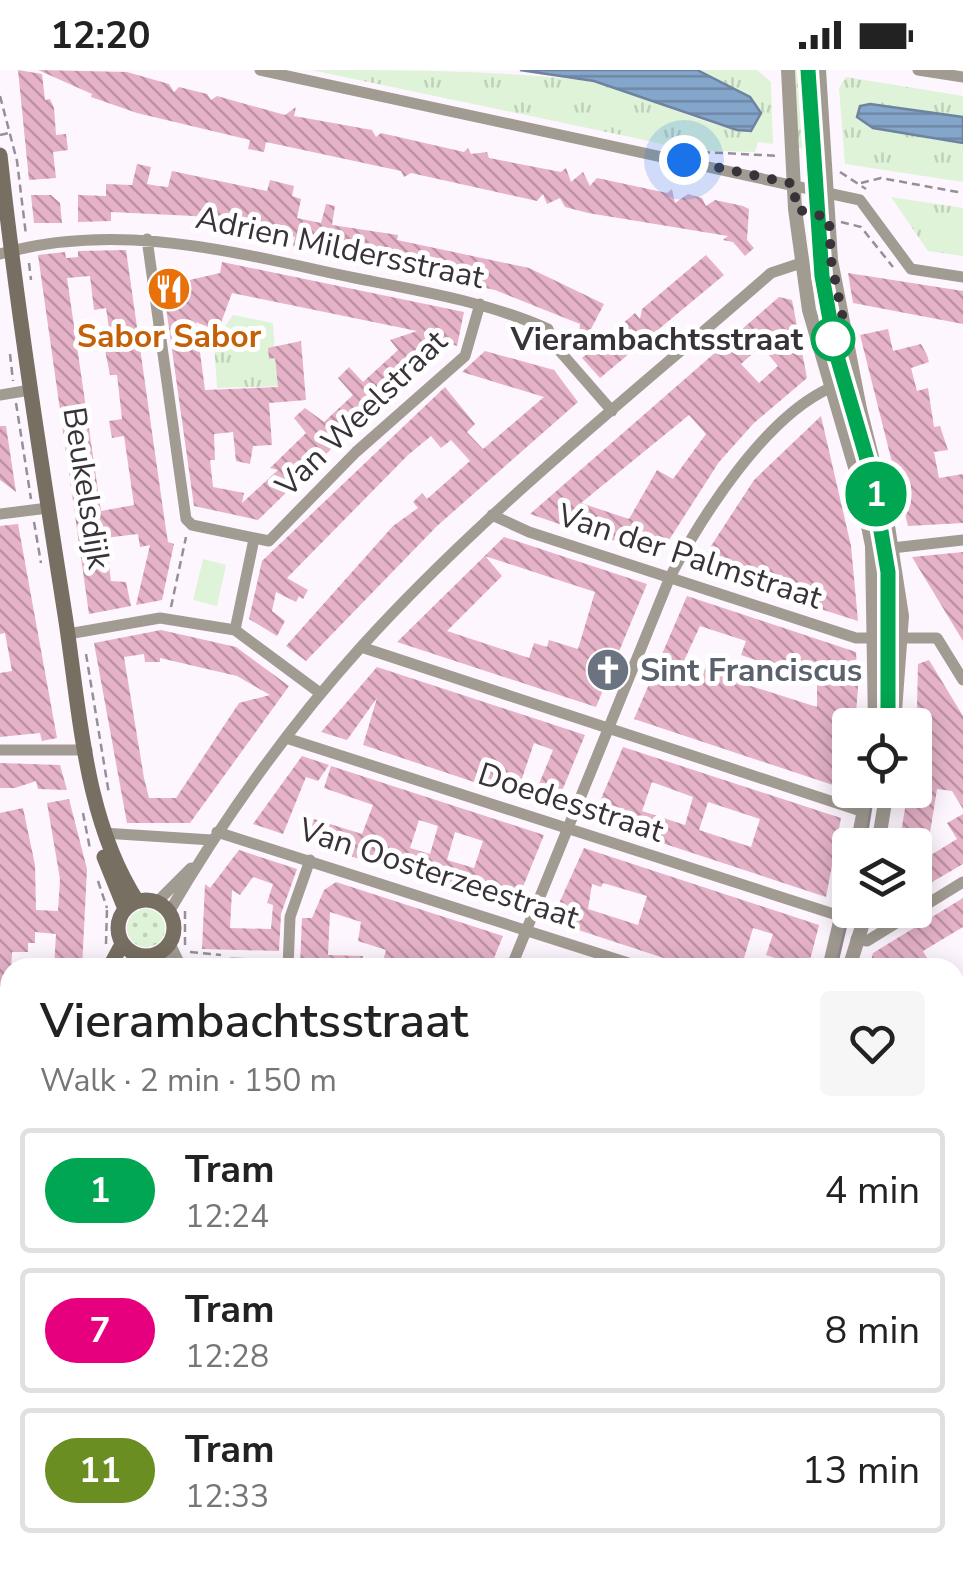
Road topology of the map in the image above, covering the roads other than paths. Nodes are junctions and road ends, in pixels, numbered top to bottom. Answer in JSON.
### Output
{"nodes":[{"id":1,"x":260,"y":70,"type":"edge"},
{"id":2,"x":788,"y":70,"type":"edge"},
{"id":3,"x":818,"y":70,"type":"edge"},
{"id":4,"x":918,"y":70,"type":"edge"},
{"id":5,"x":963,"y":78,"type":"edge"},
{"id":6,"x":0,"y":155,"type":"edge"},
{"id":7,"x":794,"y":184,"type":"junction"},
{"id":8,"x":2,"y":186,"type":"edge"},
{"id":9,"x":827,"y":192,"type":"junction"},
{"id":10,"x":147,"y":238,"type":"junction"},
{"id":11,"x":13,"y":249,"type":"edge"},
{"id":12,"x":801,"y":264,"type":"junction"},
{"id":13,"x":963,"y":278,"type":"edge"},
{"id":14,"x":480,"y":304,"type":"junction"},
{"id":15,"x":830,"y":388,"type":"junction"},
{"id":16,"x":30,"y":390,"type":"junction"},
{"id":17,"x":0,"y":394,"type":"edge"},
{"id":18,"x":612,"y":411,"type":"junction"},
{"id":19,"x":48,"y":508,"type":"junction"},
{"id":20,"x":0,"y":514,"type":"edge"},
{"id":21,"x":492,"y":514,"type":"junction"},
{"id":22,"x":254,"y":540,"type":"junction"},
{"id":23,"x":963,"y":540,"type":"edge"},
{"id":24,"x":892,"y":548,"type":"junction"},
{"id":25,"x":670,"y":578,"type":"junction"},
{"id":26,"x":235,"y":630,"type":"junction"},
{"id":27,"x":75,"y":633,"type":"junction"},
{"id":28,"x":901,"y":638,"type":"junction"},
{"id":29,"x":874,"y":640,"type":"junction"},
{"id":30,"x":361,"y":647,"type":"junction"},
{"id":31,"x":963,"y":680,"type":"edge"},
{"id":32,"x":320,"y":694,"type":"junction"},
{"id":33,"x":875,"y":708,"type":"edge"},
{"id":34,"x":895,"y":708,"type":"edge"},
{"id":35,"x":608,"y":728,"type":"junction"},
{"id":36,"x":286,"y":738,"type":"junction"},
{"id":37,"x":0,"y":750,"type":"edge"},
{"id":38,"x":87,"y":750,"type":"junction"},
{"id":39,"x":865,"y":808,"type":"edge"},
{"id":40,"x":864,"y":812,"type":"junction"},
{"id":41,"x":861,"y":828,"type":"edge"},
{"id":42,"x":568,"y":830,"type":"junction"},
{"id":43,"x":102,"y":833,"type":"junction"},
{"id":44,"x":215,"y":836,"type":"junction"},
{"id":45,"x":310,"y":860,"type":"junction"},
{"id":46,"x":963,"y":882,"type":"edge"},
{"id":47,"x":131,"y":905,"type":"junction"},
{"id":48,"x":163,"y":906,"type":"junction"},
{"id":49,"x":832,"y":913,"type":"edge"},
{"id":50,"x":837,"y":928,"type":"edge"},
{"id":51,"x":864,"y":928,"type":"edge"},
{"id":52,"x":526,"y":930,"type":"junction"},
{"id":53,"x":862,"y":940,"type":"junction"},
{"id":54,"x":121,"y":948,"type":"junction"},
{"id":55,"x":169,"y":954,"type":"edge"},
{"id":56,"x":116,"y":958,"type":"edge"},
{"id":57,"x":122,"y":958,"type":"edge"},
{"id":58,"x":288,"y":958,"type":"edge"},
{"id":59,"x":515,"y":958,"type":"edge"},
{"id":60,"x":613,"y":958,"type":"edge"},
{"id":61,"x":831,"y":958,"type":"edge"},
{"id":62,"x":854,"y":958,"type":"edge"}],
"edges":[{"from":1,"to":7,"type":"street"},
{"from":2,"to":7,"type":"street"},
{"from":3,"to":9,"type":"street"},
{"from":4,"to":5,"type":"street"},
{"from":6,"to":8,"type":"main road","name":"Beukelsdijk"},
{"from":7,"to":9,"type":"street"},
{"from":7,"to":12,"type":"street"},
{"from":8,"to":11,"type":"main road","name":"Beukelsdijk"},
{"from":9,"to":13,"type":"street"},
{"from":9,"to":24,"type":"street"},
{"from":10,"to":11,"type":"street","name":"Adrien Mildersstraat"},
{"from":10,"to":14,"type":"street","name":"Adrien Mildersstraat"},
{"from":10,"to":22,"type":"street"},
{"from":11,"to":16,"type":"main road","name":"Beukelsdijk"},
{"from":12,"to":15,"type":"street"},
{"from":12,"to":18,"type":"street"},
{"from":14,"to":18,"type":"street","name":"Adrien Mildersstraat"},
{"from":14,"to":22,"type":"street","name":"Van Weelstraat"},
{"from":15,"to":25,"type":"street"},
{"from":15,"to":29,"type":"street"},
{"from":16,"to":17,"type":"street"},
{"from":16,"to":19,"type":"main road","name":"Beukelsdijk"},
{"from":18,"to":21,"type":"street"},
{"from":19,"to":20,"type":"street"},
{"from":19,"to":27,"type":"main road","name":"Beukelsdijk"},
{"from":21,"to":25,"type":"street","name":"Van der Palmstraat"},
{"from":21,"to":30,"type":"street"},
{"from":22,"to":26,"type":"street"},
{"from":23,"to":24,"type":"street"},
{"from":24,"to":28,"type":"street"},
{"from":25,"to":29,"type":"street","name":"Van der Palmstraat"},
{"from":25,"to":35,"type":"street"},
{"from":26,"to":27,"type":"street"},
{"from":26,"to":32,"type":"street"},
{"from":27,"to":38,"type":"main road","name":"Beukelsdijk"},
{"from":28,"to":29,"type":"street","name":"Van der Palmstraat"},
{"from":28,"to":31,"type":"street","name":"Van der Palmstraat"},
{"from":28,"to":34,"type":"street"},
{"from":29,"to":33,"type":"street"},
{"from":30,"to":32,"type":"street"},
{"from":30,"to":35,"type":"street"},
{"from":32,"to":36,"type":"street"},
{"from":35,"to":40,"type":"street"},
{"from":35,"to":42,"type":"street"},
{"from":36,"to":42,"type":"street","name":"Doedesstraat"},
{"from":36,"to":44,"type":"street"},
{"from":37,"to":38,"type":"street"},
{"from":38,"to":43,"type":"main road","name":"Beukelsdijk"},
{"from":39,"to":40,"type":"street"},
{"from":40,"to":41,"type":"street"},
{"from":42,"to":49,"type":"street","name":"Doedesstraat"},
{"from":42,"to":52,"type":"street"},
{"from":43,"to":44,"type":"street","name":"Van Oosterzeestraat"},
{"from":43,"to":47,"type":"main road","name":"Beukelsdijk"},
{"from":44,"to":45,"type":"street","name":"Van Oosterzeestraat"},
{"from":44,"to":48,"type":"street"},
{"from":45,"to":52,"type":"street","name":"Van Oosterzeestraat"},
{"from":45,"to":58,"type":"street"},
{"from":46,"to":53,"type":"street"},
{"from":47,"to":48,"type":"main road"},
{"from":47,"to":54,"type":"main road"},
{"from":48,"to":55,"type":"main road"},
{"from":50,"to":61,"type":"street"},
{"from":51,"to":53,"type":"street"},
{"from":52,"to":59,"type":"street"},
{"from":52,"to":60,"type":"street","name":"Van Oosterzeestraat"},
{"from":53,"to":62,"type":"street"},
{"from":54,"to":55,"type":"main road"},
{"from":54,"to":56,"type":"main road"},
{"from":54,"to":57,"type":"main road"}]}
